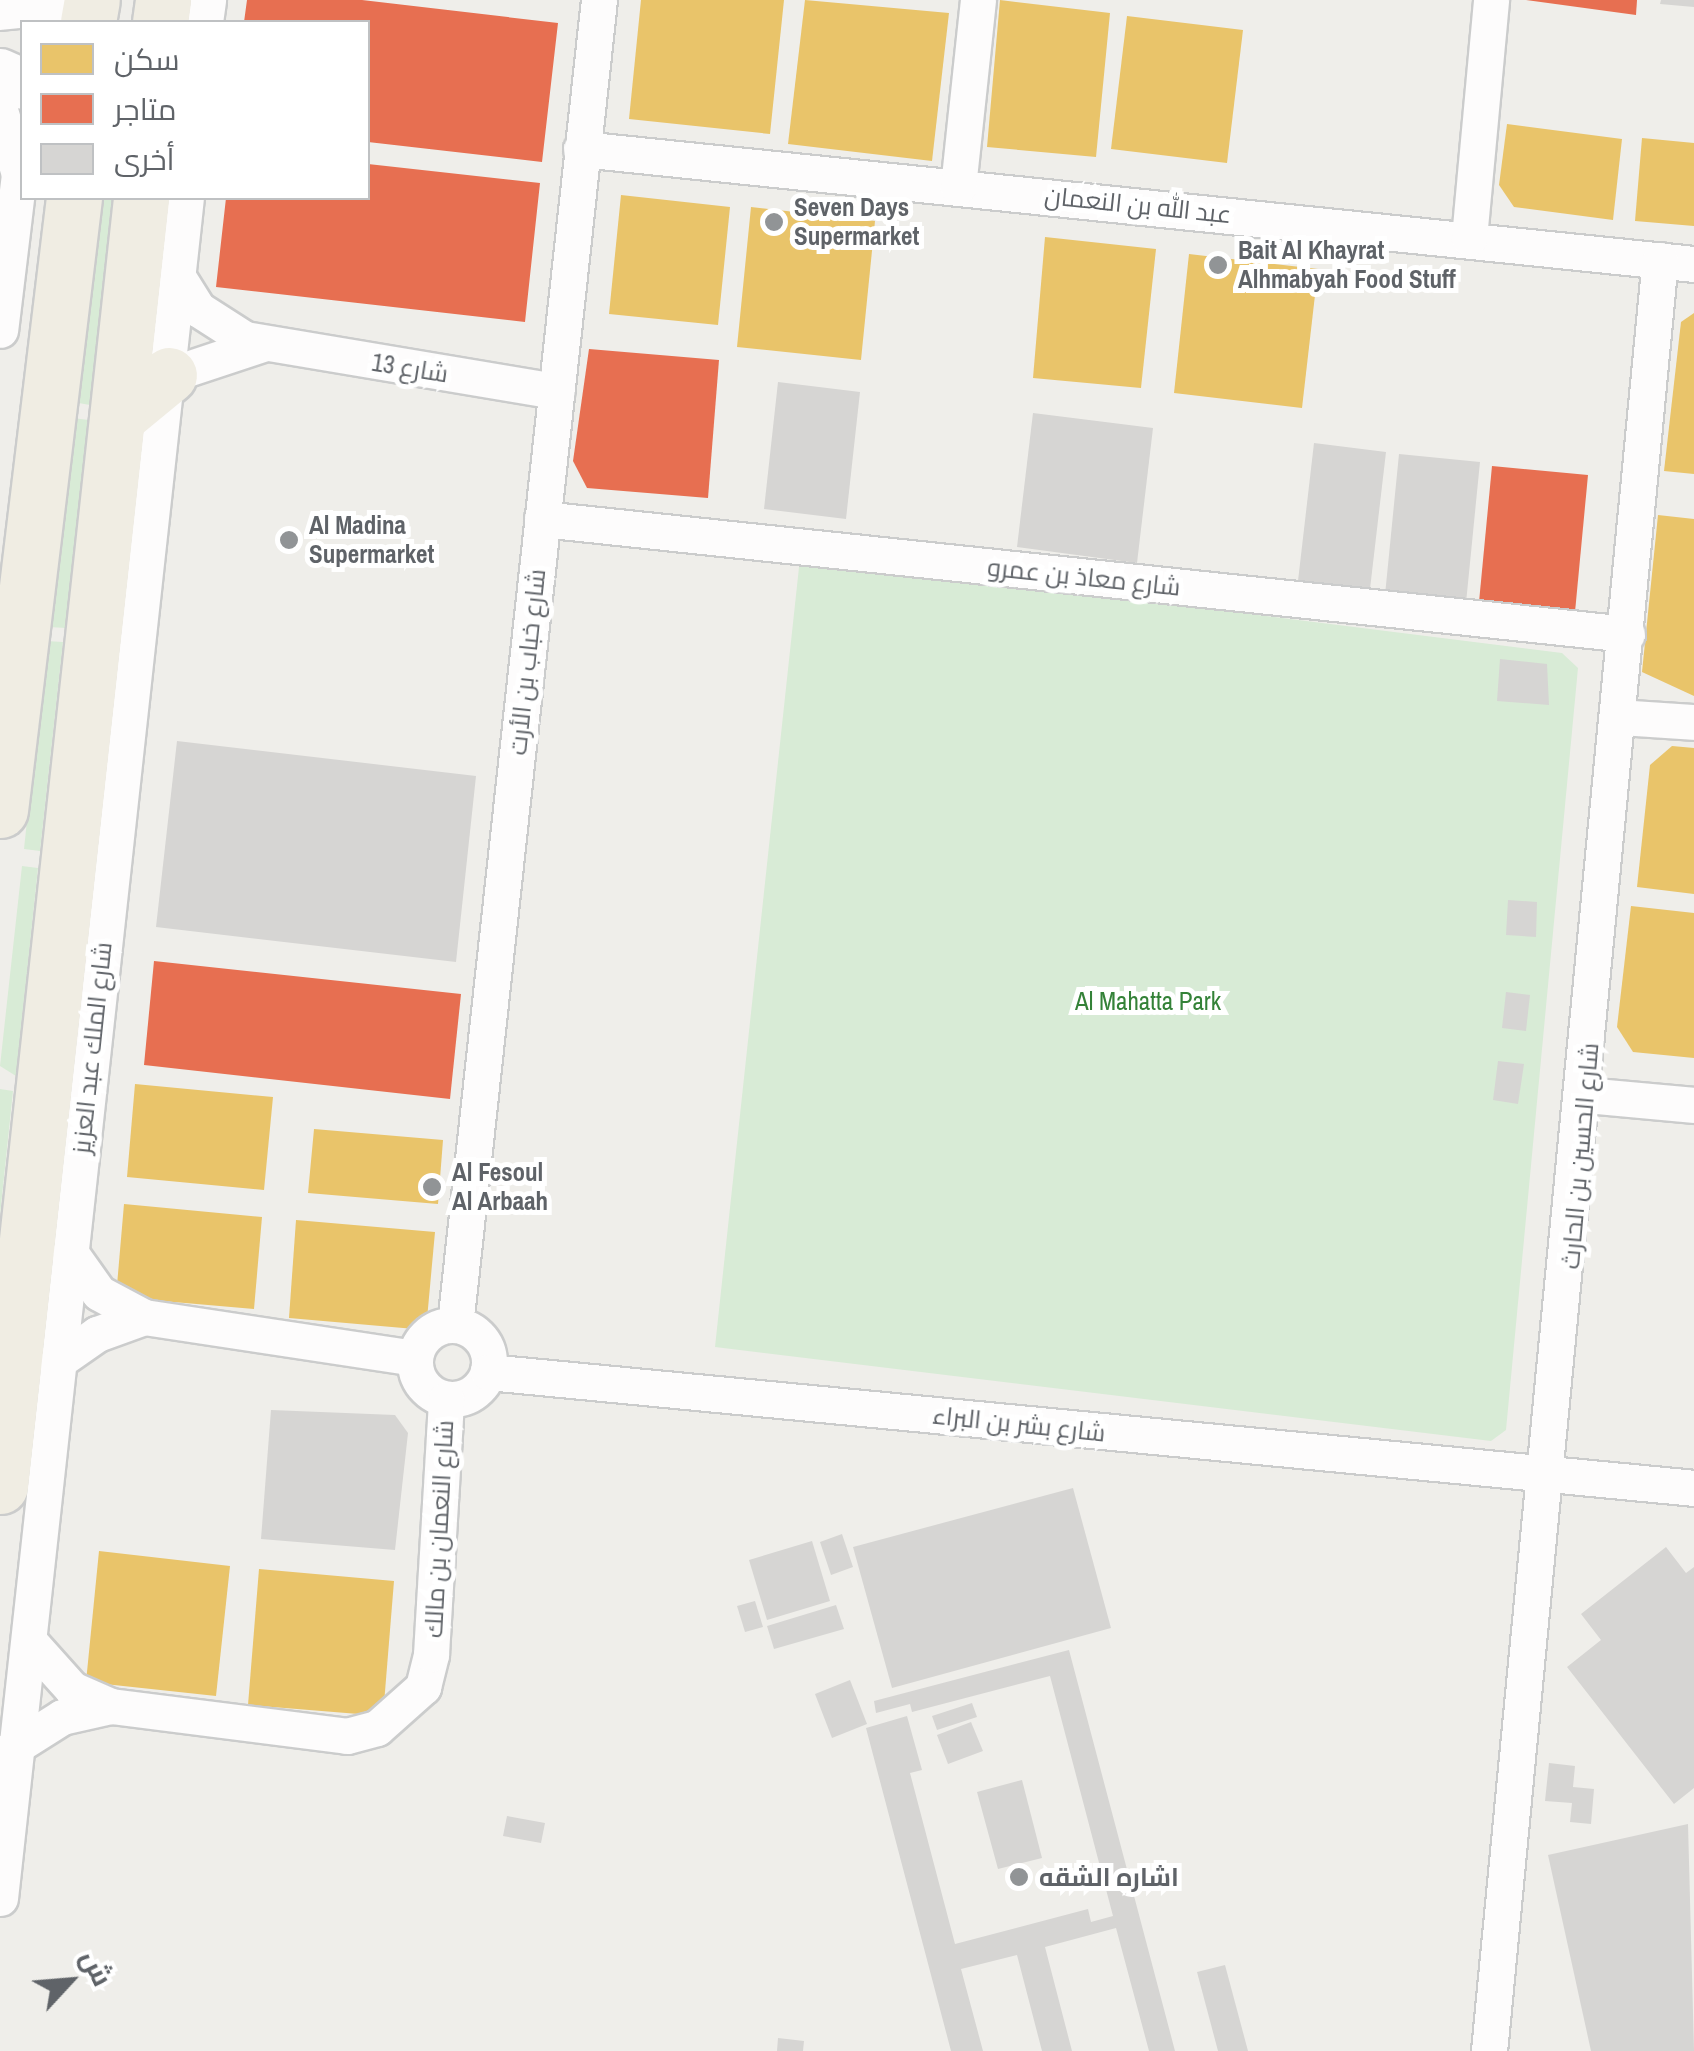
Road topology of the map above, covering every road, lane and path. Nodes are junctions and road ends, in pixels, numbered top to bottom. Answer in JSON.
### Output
{"nodes":[{"id":1,"x":48,"y":0,"type":"edge"},
{"id":2,"x":599,"y":0,"type":"edge"},
{"id":3,"x":978,"y":0,"type":"edge"},
{"id":4,"x":1491,"y":0,"type":"edge"},
{"id":5,"x":0,"y":6,"type":"edge"},
{"id":6,"x":0,"y":110,"type":"edge"},
{"id":7,"x":581,"y":149,"type":"junction"},
{"id":8,"x":958,"y":187,"type":"junction"},
{"id":9,"x":73,"y":200,"type":"edge"},
{"id":10,"x":141,"y":200,"type":"edge"},
{"id":11,"x":186,"y":200,"type":"edge"},
{"id":12,"x":1469,"y":238,"type":"junction"},
{"id":13,"x":1677,"y":262,"type":"edge"},
{"id":14,"x":178,"y":277,"type":"junction"},
{"id":15,"x":0,"y":330,"type":"edge"},
{"id":16,"x":263,"y":344,"type":"junction"},
{"id":17,"x":169,"y":375,"type":"junction"},
{"id":18,"x":557,"y":391,"type":"junction"},
{"id":19,"x":23,"y":401,"type":"edge"},
{"id":20,"x":118,"y":417,"type":"junction"},
{"id":21,"x":542,"y":519,"type":"junction"},
{"id":22,"x":1626,"y":634,"type":"junction"},
{"id":23,"x":1619,"y":717,"type":"junction"},
{"id":24,"x":1694,"y":722,"type":"edge"},
{"id":25,"x":78,"y":790,"type":"junction"},
{"id":26,"x":0,"y":810,"type":"edge"},
{"id":27,"x":115,"y":842,"type":"junction"},
{"id":28,"x":1585,"y":1096,"type":"junction"},
{"id":29,"x":1694,"y":1105,"type":"edge"},
{"id":30,"x":70,"y":1252,"type":"junction"},
{"id":31,"x":144,"y":1317,"type":"junction"},
{"id":32,"x":455,"y":1325,"type":"junction"},
{"id":33,"x":416,"y":1358,"type":"junction"},
{"id":34,"x":57,"y":1362,"type":"junction"},
{"id":35,"x":488,"y":1372,"type":"junction"},
{"id":36,"x":446,"y":1399,"type":"junction"},
{"id":37,"x":1551,"y":1476,"type":"junction"},
{"id":38,"x":0,"y":1486,"type":"edge"},
{"id":39,"x":1694,"y":1488,"type":"edge"},
{"id":40,"x":29,"y":1641,"type":"junction"},
{"id":41,"x":111,"y":1706,"type":"junction"},
{"id":42,"x":8,"y":1750,"type":"edge"},
{"id":43,"x":0,"y":1898,"type":"edge"},
{"id":44,"x":1490,"y":2051,"type":"edge"}],
"edges":[{"from":1,"to":5,"type":"street"},
{"from":2,"to":7,"type":"street","name":"شارع خباب بن الأرت"},
{"from":3,"to":8,"type":"street"},
{"from":4,"to":12,"type":"street"},
{"from":6,"to":15,"type":"street"},
{"from":7,"to":8,"type":"street","name":"عبد الله بن النعمان"},
{"from":7,"to":18,"type":"street","name":"شارع خباب بن الأرت"},
{"from":8,"to":12,"type":"street","name":"عبد الله بن النعمان"},
{"from":9,"to":19,"type":"highway"},
{"from":10,"to":20,"type":"highway","name":"شارع الملك عبد العزيز"},
{"from":11,"to":14,"type":"street","name":"شارع الملك عبد العزيز"},
{"from":12,"to":13,"type":"street","name":"عبد الله بن النعمان"},
{"from":13,"to":22,"type":"street","name":"شارع الحسين بن الحارث"},
{"from":14,"to":16,"type":"street","name":"شارع 13"},
{"from":14,"to":17,"type":"street","name":"شارع الملك عبد العزيز"},
{"from":16,"to":17,"type":"street","name":"شارع 13"},
{"from":16,"to":18,"type":"street","name":"شارع 13"},
{"from":17,"to":20,"type":"highway"},
{"from":17,"to":27,"type":"street","name":"شارع الملك عبد العزيز"},
{"from":18,"to":21,"type":"street","name":"شارع خباب بن الأرت"},
{"from":19,"to":26,"type":"highway"},
{"from":20,"to":25,"type":"highway","name":"شارع الملك عبد العزيز"},
{"from":21,"to":22,"type":"street","name":"شارع معاذ بن عمرو"},
{"from":21,"to":32,"type":"street","name":"شارع خباب بن الأرت"},
{"from":22,"to":23,"type":"street","name":"شارع الحسين بن الحارث"},
{"from":23,"to":24,"type":"street"},
{"from":23,"to":28,"type":"street","name":"شارع الحسين بن الحارث"},
{"from":25,"to":27,"type":"highway"},
{"from":25,"to":38,"type":"highway","name":"شارع الملك عبد العزيز"},
{"from":27,"to":30,"type":"street","name":"شارع الملك عبد العزيز"},
{"from":28,"to":29,"type":"street"},
{"from":28,"to":37,"type":"street","name":"شارع الحسين بن الحارث"},
{"from":30,"to":31,"type":"street"},
{"from":30,"to":34,"type":"street","name":"شارع الملك عبد العزيز"},
{"from":31,"to":33,"type":"street"},
{"from":31,"to":34,"type":"street"},
{"from":32,"to":33,"type":"street"},
{"from":32,"to":35,"type":"street"},
{"from":33,"to":36,"type":"street"},
{"from":34,"to":40,"type":"street","name":"شارع الملك عبد العزيز"},
{"from":35,"to":36,"type":"street"},
{"from":35,"to":37,"type":"street","name":"شارع بشر بن البراء"},
{"from":36,"to":41,"type":"street","name":"شارع النعمان بن مالك"},
{"from":37,"to":39,"type":"street","name":"شارع بشر بن البراء"},
{"from":37,"to":44,"type":"street","name":"شارع الحسين بن الحارث"},
{"from":40,"to":41,"type":"street","name":"شارع النعمان بن مالك"},
{"from":40,"to":42,"type":"street","name":"شارع الملك عبد العزيز"},
{"from":41,"to":42,"type":"street","name":"شارع النعمان بن مالك"},
{"from":42,"to":43,"type":"street","name":"شارع الملك عبد العزيز"}]}
